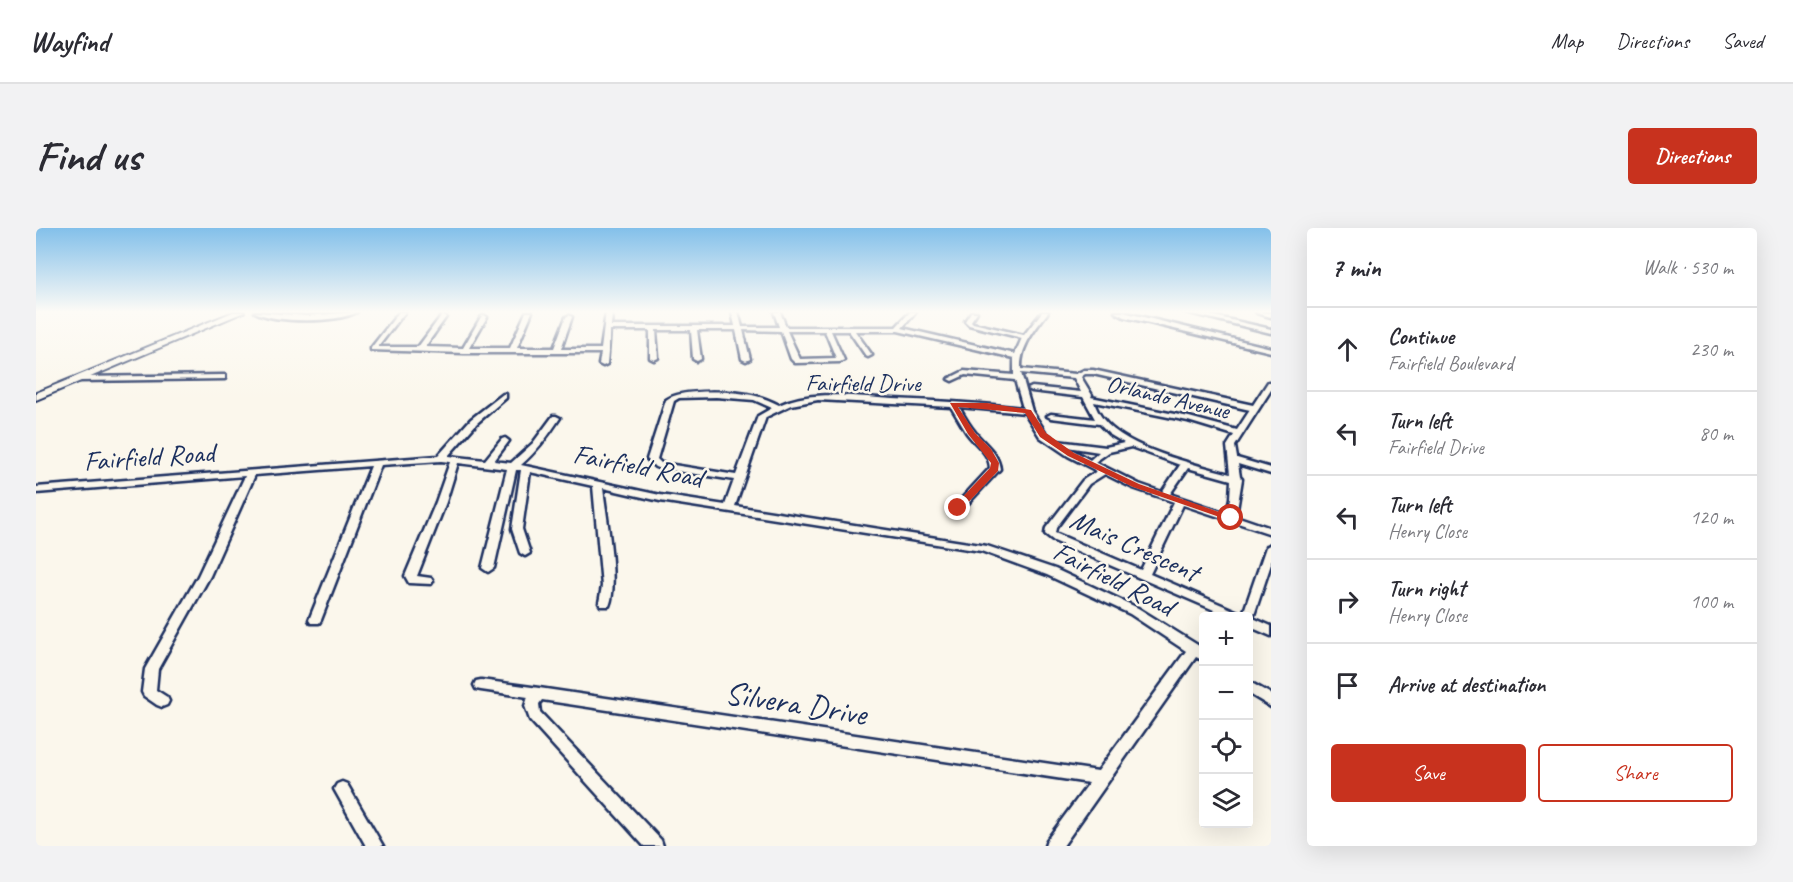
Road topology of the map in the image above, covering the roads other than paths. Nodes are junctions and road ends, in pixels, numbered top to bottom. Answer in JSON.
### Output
{"nodes":[{"id":1,"x":170,"y":341,"type":"edge"},
{"id":2,"x":379,"y":341,"type":"edge"},
{"id":3,"x":426,"y":341,"type":"edge"},
{"id":4,"x":470,"y":341,"type":"edge"},
{"id":5,"x":516,"y":341,"type":"edge"},
{"id":6,"x":561,"y":341,"type":"edge"},
{"id":7,"x":606,"y":341,"type":"edge"},
{"id":8,"x":653,"y":341,"type":"edge"},
{"id":9,"x":695,"y":341,"type":"edge"},
{"id":10,"x":742,"y":341,"type":"edge"},
{"id":11,"x":788,"y":341,"type":"edge"},
{"id":12,"x":832,"y":341,"type":"edge"},
{"id":13,"x":859,"y":341,"type":"edge"},
{"id":14,"x":948,"y":341,"type":"edge"},
{"id":15,"x":1025,"y":341,"type":"edge"},
{"id":16,"x":1232,"y":341,"type":"edge"},
{"id":17,"x":420,"y":350,"type":"junction"},
{"id":18,"x":1271,"y":350,"type":"edge"},
{"id":19,"x":464,"y":351,"type":"junction"},
{"id":20,"x":512,"y":351,"type":"junction"},
{"id":21,"x":557,"y":351,"type":"junction"},
{"id":22,"x":605,"y":351,"type":"junction"},
{"id":23,"x":868,"y":355,"type":"dead end"},
{"id":24,"x":1017,"y":357,"type":"junction"},
{"id":25,"x":654,"y":358,"type":"dead end"},
{"id":26,"x":746,"y":359,"type":"dead end"},
{"id":27,"x":697,"y":360,"type":"dead end"},
{"id":28,"x":603,"y":364,"type":"dead end"},
{"id":29,"x":1018,"y":374,"type":"junction"},
{"id":30,"x":1077,"y":376,"type":"junction"},
{"id":31,"x":222,"y":377,"type":"dead end"},
{"id":32,"x":78,"y":379,"type":"junction"},
{"id":33,"x":952,"y":379,"type":"dead end"},
{"id":34,"x":1271,"y":384,"type":"edge"},
{"id":35,"x":1032,"y":389,"type":"dead end"},
{"id":36,"x":503,"y":396,"type":"dead end"},
{"id":37,"x":36,"y":397,"type":"edge"},
{"id":38,"x":1088,"y":397,"type":"junction"},
{"id":39,"x":953,"y":404,"type":"junction"},
{"id":40,"x":778,"y":408,"type":"junction"},
{"id":41,"x":1254,"y":408,"type":"junction"},
{"id":42,"x":1028,"y":411,"type":"junction"},
{"id":43,"x":1051,"y":416,"type":"dead end"},
{"id":44,"x":556,"y":418,"type":"dead end"},
{"id":45,"x":1100,"y":422,"type":"junction"},
{"id":46,"x":1238,"y":433,"type":"junction"},
{"id":47,"x":505,"y":441,"type":"dead end"},
{"id":48,"x":1052,"y":443,"type":"junction"},
{"id":49,"x":1132,"y":444,"type":"junction"},
{"id":50,"x":1106,"y":450,"type":"junction"},
{"id":51,"x":441,"y":458,"type":"junction"},
{"id":52,"x":455,"y":459,"type":"junction"},
{"id":53,"x":1094,"y":460,"type":"dead end"},
{"id":54,"x":1233,"y":460,"type":"junction"},
{"id":55,"x":377,"y":463,"type":"junction"},
{"id":56,"x":488,"y":463,"type":"junction"},
{"id":57,"x":1186,"y":464,"type":"junction"},
{"id":58,"x":512,"y":467,"type":"junction"},
{"id":59,"x":526,"y":468,"type":"junction"},
{"id":60,"x":1103,"y":471,"type":"junction"},
{"id":61,"x":1271,"y":471,"type":"edge"},
{"id":62,"x":251,"y":474,"type":"junction"},
{"id":63,"x":739,"y":478,"type":"junction"},
{"id":64,"x":1237,"y":479,"type":"junction"},
{"id":65,"x":598,"y":485,"type":"junction"},
{"id":66,"x":36,"y":490,"type":"edge"},
{"id":67,"x":1164,"y":496,"type":"junction"},
{"id":68,"x":1179,"y":502,"type":"junction"},
{"id":69,"x":729,"y":508,"type":"junction"},
{"id":70,"x":958,"y":508,"type":"dead end"},
{"id":71,"x":1231,"y":518,"type":"junction"},
{"id":72,"x":1271,"y":531,"type":"edge"},
{"id":73,"x":1271,"y":547,"type":"edge"},
{"id":74,"x":525,"y":553,"type":"dead end"},
{"id":75,"x":488,"y":568,"type":"dead end"},
{"id":76,"x":1144,"y":576,"type":"junction"},
{"id":77,"x":427,"y":581,"type":"dead end"},
{"id":78,"x":605,"y":603,"type":"dead end"},
{"id":79,"x":1229,"y":612,"type":"edge"},
{"id":80,"x":1250,"y":612,"type":"edge"},
{"id":81,"x":315,"y":620,"type":"dead end"},
{"id":82,"x":1253,"y":622,"type":"edge"},
{"id":83,"x":1271,"y":631,"type":"edge"},
{"id":84,"x":1199,"y":653,"type":"edge"},
{"id":85,"x":481,"y":686,"type":"dead end"},
{"id":86,"x":1253,"y":689,"type":"edge"},
{"id":87,"x":539,"y":693,"type":"junction"},
{"id":88,"x":162,"y":701,"type":"dead end"},
{"id":89,"x":1271,"y":701,"type":"edge"},
{"id":90,"x":1102,"y":778,"type":"junction"},
{"id":91,"x":342,"y":789,"type":"dead end"},
{"id":92,"x":375,"y":846,"type":"edge"},
{"id":93,"x":655,"y":846,"type":"edge"},
{"id":94,"x":1053,"y":846,"type":"edge"}],
"edges":[{"from":1,"to":32,"type":"main road"},
{"from":2,"to":17,"type":"street"},
{"from":3,"to":17,"type":"street"},
{"from":4,"to":19,"type":"street"},
{"from":5,"to":20,"type":"street"},
{"from":6,"to":21,"type":"street"},
{"from":7,"to":22,"type":"street"},
{"from":8,"to":25,"type":"street"},
{"from":9,"to":27,"type":"street"},
{"from":10,"to":26,"type":"street"},
{"from":11,"to":12,"type":"street"},
{"from":13,"to":23,"type":"street"},
{"from":14,"to":24,"type":"street"},
{"from":15,"to":24,"type":"street"},
{"from":16,"to":18,"type":"street"},
{"from":17,"to":19,"type":"street"},
{"from":19,"to":20,"type":"street"},
{"from":20,"to":21,"type":"street"},
{"from":21,"to":22,"type":"street"},
{"from":22,"to":28,"type":"street"},
{"from":24,"to":29,"type":"street"},
{"from":29,"to":30,"type":"street"},
{"from":29,"to":33,"type":"street"},
{"from":29,"to":42,"type":"street"},
{"from":30,"to":38,"type":"street"},
{"from":30,"to":41,"type":"street"},
{"from":31,"to":32,"type":"street"},
{"from":32,"to":37,"type":"main road"},
{"from":34,"to":41,"type":"street"},
{"from":35,"to":38,"type":"street","name":"Orlando Avenue"},
{"from":36,"to":51,"type":"street"},
{"from":38,"to":45,"type":"street"},
{"from":38,"to":46,"type":"street","name":"Orlando Avenue"},
{"from":39,"to":40,"type":"street","name":"Fairfield Drive"},
{"from":39,"to":42,"type":"street","name":"Fairfield Drive"},
{"from":39,"to":70,"type":"street"},
{"from":40,"to":63,"type":"street","name":"Fairfield Drive"},
{"from":40,"to":63,"type":"street"},
{"from":41,"to":46,"type":"street"},
{"from":42,"to":48,"type":"street"},
{"from":43,"to":45,"type":"street"},
{"from":44,"to":58,"type":"street"},
{"from":45,"to":49,"type":"street"},
{"from":46,"to":54,"type":"street"},
{"from":47,"to":56,"type":"street"},
{"from":48,"to":50,"type":"street"},
{"from":48,"to":60,"type":"street"},
{"from":49,"to":50,"type":"street"},
{"from":49,"to":57,"type":"street"},
{"from":50,"to":53,"type":"street"},
{"from":51,"to":52,"type":"street","name":"Fairfield Road"},
{"from":51,"to":55,"type":"street","name":"Fairfield Road"},
{"from":52,"to":56,"type":"street","name":"Fairfield Road"},
{"from":52,"to":77,"type":"street"},
{"from":54,"to":61,"type":"street"},
{"from":54,"to":64,"type":"street"},
{"from":55,"to":62,"type":"street","name":"Fairfield Road"},
{"from":55,"to":81,"type":"street"},
{"from":56,"to":58,"type":"street","name":"Fairfield Road"},
{"from":57,"to":64,"type":"street"},
{"from":57,"to":67,"type":"street"},
{"from":58,"to":59,"type":"street","name":"Fairfield Road"},
{"from":58,"to":75,"type":"street"},
{"from":59,"to":65,"type":"street","name":"Fairfield Road"},
{"from":59,"to":74,"type":"street"},
{"from":60,"to":67,"type":"street"},
{"from":60,"to":76,"type":"street","name":"Mais Crescent"},
{"from":62,"to":66,"type":"street","name":"Fairfield Road"},
{"from":62,"to":88,"type":"street"},
{"from":63,"to":69,"type":"street","name":"Fairfield Drive"},
{"from":64,"to":71,"type":"street"},
{"from":65,"to":69,"type":"street","name":"Fairfield Road"},
{"from":65,"to":78,"type":"street"},
{"from":67,"to":68,"type":"street"},
{"from":68,"to":71,"type":"street"},
{"from":68,"to":76,"type":"street"},
{"from":69,"to":84,"type":"street","name":"Fairfield Road"},
{"from":71,"to":72,"type":"street"},
{"from":73,"to":80,"type":"street"},
{"from":76,"to":79,"type":"street","name":"Mais Crescent"},
{"from":82,"to":83,"type":"street"},
{"from":84,"to":90,"type":"street"},
{"from":85,"to":87,"type":"street","name":"Silvera Drive"},
{"from":86,"to":89,"type":"street"},
{"from":87,"to":90,"type":"street","name":"Silvera Drive"},
{"from":87,"to":93,"type":"street"},
{"from":90,"to":94,"type":"street"},
{"from":91,"to":92,"type":"street"}]}
